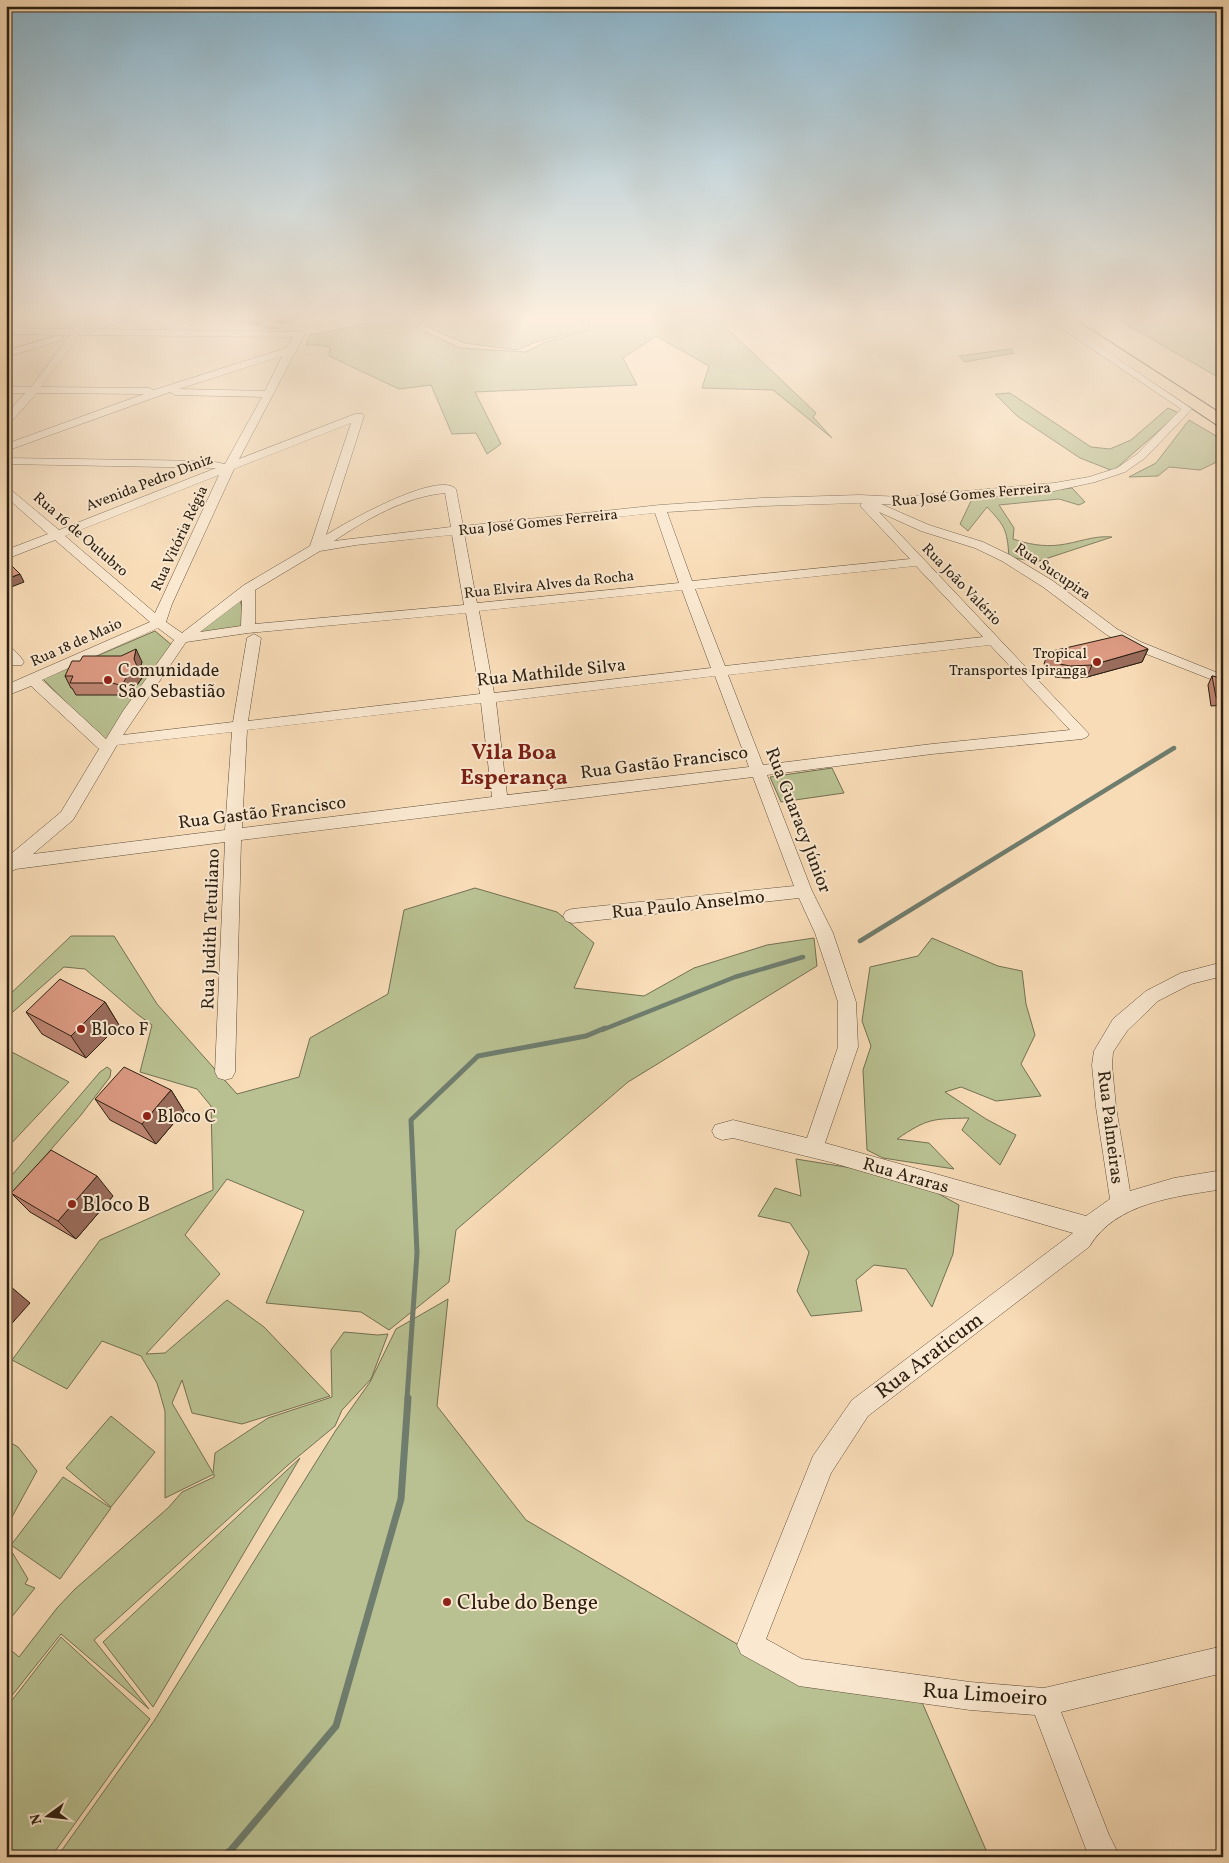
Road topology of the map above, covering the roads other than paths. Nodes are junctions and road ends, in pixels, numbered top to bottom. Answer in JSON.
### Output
{"nodes":[{"id":1,"x":23,"y":402,"type":"edge"},
{"id":2,"x":132,"y":402,"type":"edge"},
{"id":3,"x":265,"y":402,"type":"edge"},
{"id":4,"x":1176,"y":402,"type":"edge"},
{"id":5,"x":1190,"y":402,"type":"edge"},
{"id":6,"x":1211,"y":402,"type":"edge"},
{"id":7,"x":1187,"y":409,"type":"junction"},
{"id":8,"x":1223,"y":410,"type":"edge"},
{"id":9,"x":6,"y":421,"type":"edge"},
{"id":10,"x":1223,"y":424,"type":"edge"},
{"id":11,"x":6,"y":448,"type":"edge"},
{"id":12,"x":6,"y":461,"type":"edge"},
{"id":13,"x":228,"y":469,"type":"junction"},
{"id":14,"x":6,"y":491,"type":"edge"},
{"id":15,"x":860,"y":499,"type":"junction"},
{"id":16,"x":660,"y":509,"type":"junction"},
{"id":17,"x":458,"y":531,"type":"junction"},
{"id":18,"x":58,"y":535,"type":"junction"},
{"id":19,"x":316,"y":548,"type":"junction"},
{"id":20,"x":6,"y":555,"type":"edge"},
{"id":21,"x":919,"y":562,"type":"junction"},
{"id":22,"x":687,"y":586,"type":"junction"},
{"id":23,"x":249,"y":588,"type":"junction"},
{"id":24,"x":470,"y":609,"type":"junction"},
{"id":25,"x":159,"y":623,"type":"junction"},
{"id":26,"x":251,"y":634,"type":"junction"},
{"id":27,"x":182,"y":639,"type":"junction"},
{"id":28,"x":994,"y":640,"type":"junction"},
{"id":29,"x":6,"y":650,"type":"edge"},
{"id":30,"x":17,"y":662,"type":"dead end"},
{"id":31,"x":720,"y":671,"type":"junction"},
{"id":32,"x":32,"y":679,"type":"junction"},
{"id":33,"x":1223,"y":680,"type":"edge"},
{"id":34,"x":6,"y":691,"type":"edge"},
{"id":35,"x":488,"y":698,"type":"junction"},
{"id":36,"x":240,"y":725,"type":"junction"},
{"id":37,"x":1082,"y":734,"type":"joint"},
{"id":38,"x":110,"y":745,"type":"junction"},
{"id":39,"x":759,"y":771,"type":"junction"},
{"id":40,"x":500,"y":801,"type":"junction"},
{"id":41,"x":233,"y":836,"type":"junction"},
{"id":42,"x":10,"y":866,"type":"edge"},
{"id":43,"x":804,"y":892,"type":"junction"},
{"id":44,"x":572,"y":916,"type":"dead end"},
{"id":45,"x":1223,"y":969,"type":"edge"},
{"id":46,"x":225,"y":1072,"type":"dead end"},
{"id":47,"x":722,"y":1131,"type":"dead end"},
{"id":48,"x":813,"y":1149,"type":"junction"},
{"id":49,"x":1223,"y":1178,"type":"edge"},
{"id":50,"x":1121,"y":1203,"type":"junction"},
{"id":51,"x":1089,"y":1227,"type":"junction"},
{"id":52,"x":750,"y":1645,"type":"joint"},
{"id":53,"x":1223,"y":1659,"type":"edge"},
{"id":54,"x":1044,"y":1702,"type":"junction"},
{"id":55,"x":1105,"y":1857,"type":"edge"}],
"edges":[{"from":1,"to":9,"type":"street"},
{"from":2,"to":11,"type":"street"},
{"from":3,"to":13,"type":"street","name":"Rua Vitória Régia"},
{"from":4,"to":7,"type":"street"},
{"from":5,"to":10,"type":"highway"},
{"from":6,"to":8,"type":"highway"},
{"from":7,"to":10,"type":"highway"},
{"from":7,"to":15,"type":"street","name":"Rua José Gomes Ferreira"},
{"from":12,"to":13,"type":"street"},
{"from":13,"to":18,"type":"street","name":"Avenida Pedro Diniz"},
{"from":13,"to":19,"type":"street","name":"Avenida Pedro Diniz"},
{"from":13,"to":25,"type":"street","name":"Rua Vitória Régia"},
{"from":14,"to":18,"type":"street","name":"Rua 16 de Outubro"},
{"from":15,"to":16,"type":"street","name":"Rua José Gomes Ferreira"},
{"from":15,"to":21,"type":"street","name":"Rua João Valério"},
{"from":15,"to":33,"type":"street","name":"Rua Sucupira"},
{"from":16,"to":17,"type":"street","name":"Rua José Gomes Ferreira"},
{"from":16,"to":22,"type":"street","name":"Rua Guaracy Júnior"},
{"from":17,"to":19,"type":"street","name":"Rua José Gomes Ferreira"},
{"from":17,"to":19,"type":"street"},
{"from":17,"to":24,"type":"street"},
{"from":18,"to":20,"type":"street","name":"Avenida Pedro Diniz"},
{"from":18,"to":25,"type":"street","name":"Rua 16 de Outubro"},
{"from":19,"to":23,"type":"street","name":"Rua José Gomes Ferreira"},
{"from":21,"to":22,"type":"street","name":"Rua Elvira Alves da Rocha"},
{"from":21,"to":28,"type":"street","name":"Rua João Valério"},
{"from":22,"to":24,"type":"street","name":"Rua Elvira Alves da Rocha"},
{"from":22,"to":31,"type":"street","name":"Rua Guaracy Júnior"},
{"from":23,"to":26,"type":"street","name":"Rua Judith Tetuliano"},
{"from":23,"to":27,"type":"street","name":"Rua José Gomes Ferreira"},
{"from":24,"to":26,"type":"street","name":"Rua Elvira Alves da Rocha"},
{"from":24,"to":35,"type":"street"},
{"from":25,"to":27,"type":"street","name":"Rua 16 de Outubro"},
{"from":25,"to":32,"type":"street","name":"Rua 18 de Maio"},
{"from":26,"to":27,"type":"street","name":"Rua Elvira Alves da Rocha"},
{"from":26,"to":36,"type":"street","name":"Rua Judith Tetuliano"},
{"from":27,"to":38,"type":"street","name":"Rua José Gomes Ferreira"},
{"from":28,"to":31,"type":"street","name":"Rua Mathilde Silva"},
{"from":28,"to":37,"type":"street","name":"Rua João Valério"},
{"from":29,"to":30,"type":"street"},
{"from":31,"to":35,"type":"street","name":"Rua Mathilde Silva"},
{"from":31,"to":39,"type":"street","name":"Rua Guaracy Júnior"},
{"from":32,"to":34,"type":"street","name":"Rua 18 de Maio"},
{"from":32,"to":38,"type":"street"},
{"from":35,"to":36,"type":"street","name":"Rua Mathilde Silva"},
{"from":35,"to":40,"type":"street"},
{"from":36,"to":38,"type":"street","name":"Rua Mathilde Silva"},
{"from":36,"to":41,"type":"street","name":"Rua Judith Tetuliano"},
{"from":37,"to":39,"type":"street","name":"Rua Gastão Francisco"},
{"from":38,"to":42,"type":"street","name":"Rua José Gomes Ferreira"},
{"from":39,"to":40,"type":"street","name":"Rua Gastão Francisco"},
{"from":39,"to":43,"type":"street","name":"Rua Guaracy Júnior"},
{"from":40,"to":41,"type":"street","name":"Rua Gastão Francisco"},
{"from":41,"to":42,"type":"street","name":"Rua Gastão Francisco"},
{"from":41,"to":46,"type":"street","name":"Rua Judith Tetuliano"},
{"from":43,"to":44,"type":"street","name":"Rua Paulo Anselmo"},
{"from":43,"to":48,"type":"street","name":"Rua Guaracy Júnior"},
{"from":45,"to":50,"type":"street","name":"Rua Palmeiras"},
{"from":47,"to":48,"type":"street","name":"Rua Araras"},
{"from":48,"to":51,"type":"street","name":"Rua Araras"},
{"from":49,"to":50,"type":"street","name":"Rua Araticum"},
{"from":50,"to":51,"type":"street","name":"Rua Araticum"},
{"from":51,"to":52,"type":"street","name":"Rua Araticum"},
{"from":52,"to":54,"type":"street","name":"Rua Limoeiro"},
{"from":53,"to":54,"type":"street","name":"Rua Limoeiro"},
{"from":54,"to":55,"type":"street"}]}
